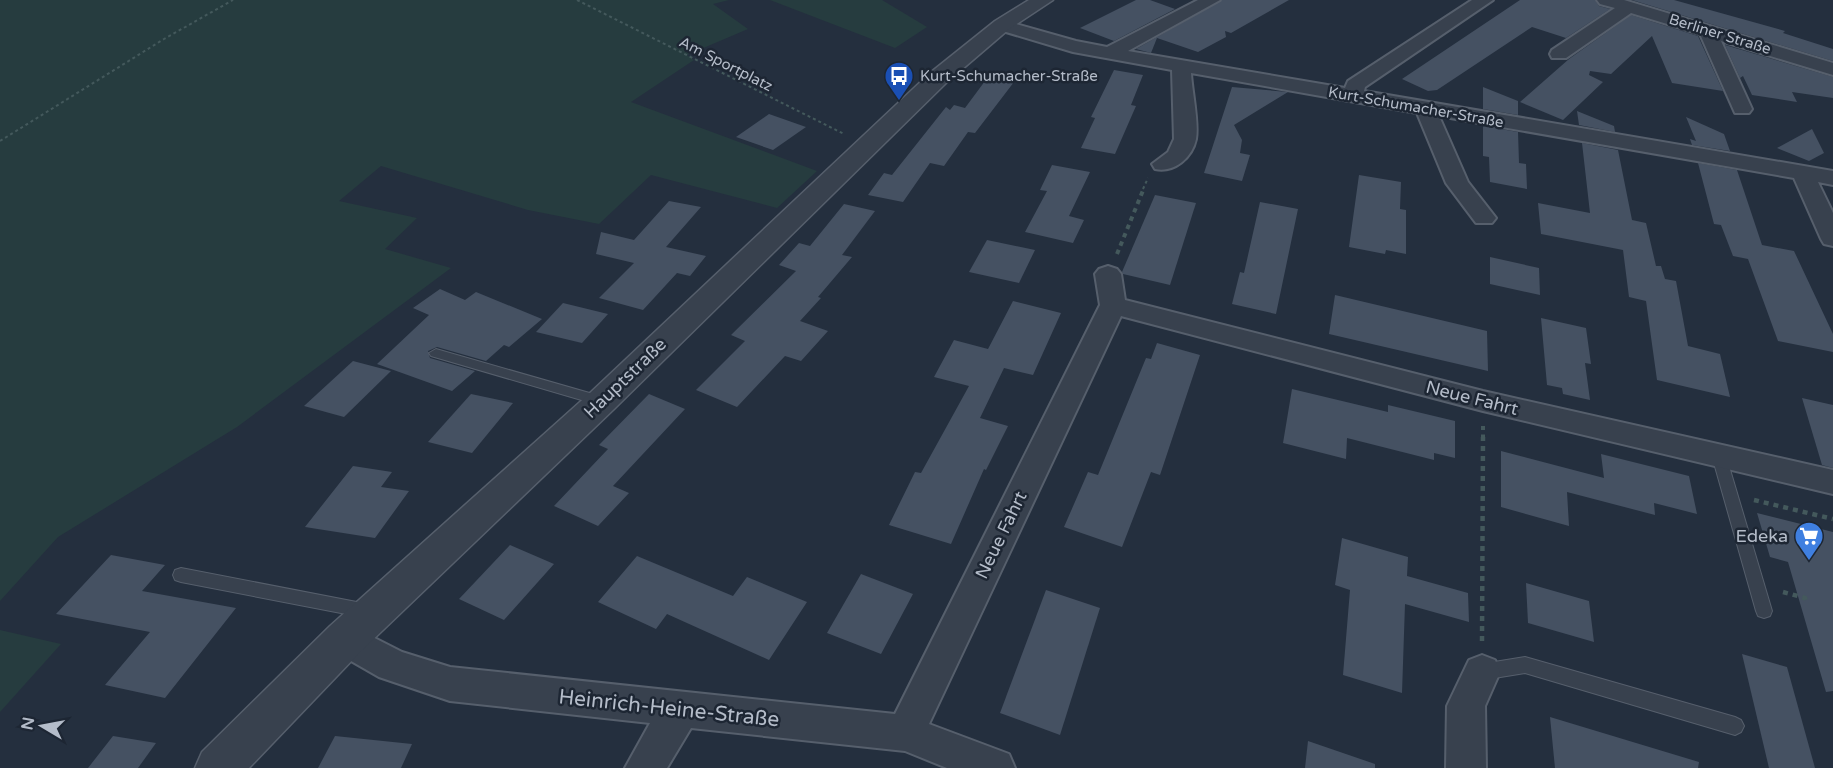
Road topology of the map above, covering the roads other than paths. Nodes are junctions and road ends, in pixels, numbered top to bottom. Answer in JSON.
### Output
{"nodes":[{"id":1,"x":1043,"y":0,"type":"edge"},
{"id":2,"x":1211,"y":0,"type":"edge"},
{"id":3,"x":1484,"y":0,"type":"edge"},
{"id":4,"x":1606,"y":0,"type":"edge"},
{"id":5,"x":1628,"y":7,"type":"junction"},
{"id":6,"x":1002,"y":25,"type":"junction"},
{"id":7,"x":1707,"y":30,"type":"junction"},
{"id":8,"x":1111,"y":52,"type":"junction"},
{"id":9,"x":1560,"y":54,"type":"dead end"},
{"id":10,"x":1181,"y":66,"type":"junction"},
{"id":11,"x":1833,"y":69,"type":"edge"},
{"id":12,"x":1354,"y":97,"type":"junction"},
{"id":13,"x":1742,"y":109,"type":"dead end"},
{"id":14,"x":1426,"y":110,"type":"junction"},
{"id":15,"x":1163,"y":164,"type":"road end"},
{"id":16,"x":1803,"y":173,"type":"junction"},
{"id":17,"x":1833,"y":178,"type":"edge"},
{"id":18,"x":1484,"y":219,"type":"dead end"},
{"id":19,"x":1833,"y":239,"type":"edge"},
{"id":20,"x":1108,"y":274,"type":"road end"},
{"id":21,"x":1113,"y":305,"type":"junction"},
{"id":22,"x":436,"y":353,"type":"dead end"},
{"id":23,"x":602,"y":401,"type":"junction"},
{"id":24,"x":1719,"y":456,"type":"junction"},
{"id":25,"x":1833,"y":482,"type":"edge"},
{"id":26,"x":181,"y":575,"type":"dead end"},
{"id":27,"x":1764,"y":611,"type":"dead end"},
{"id":28,"x":373,"y":613,"type":"junction"},
{"id":29,"x":345,"y":639,"type":"junction"},
{"id":30,"x":1482,"y":672,"type":"joint"},
{"id":31,"x":680,"y":710,"type":"junction"},
{"id":32,"x":1735,"y":726,"type":"dead end"},
{"id":33,"x":905,"y":733,"type":"junction"},
{"id":34,"x":218,"y":768,"type":"edge"},
{"id":35,"x":645,"y":768,"type":"edge"},
{"id":36,"x":995,"y":768,"type":"edge"},
{"id":37,"x":1466,"y":768,"type":"edge"}],
"edges":[{"from":1,"to":6,"type":"street","name":"Hauptstraße"},
{"from":2,"to":8,"type":"street"},
{"from":3,"to":12,"type":"street"},
{"from":4,"to":5,"type":"street","name":"Berliner Straße"},
{"from":5,"to":7,"type":"street","name":"Berliner Straße"},
{"from":5,"to":9,"type":"street"},
{"from":6,"to":8,"type":"street","name":"Kurt-Schumacher-Straße"},
{"from":6,"to":23,"type":"street","name":"Hauptstraße"},
{"from":7,"to":11,"type":"street","name":"Berliner Straße"},
{"from":7,"to":13,"type":"street"},
{"from":8,"to":10,"type":"street","name":"Kurt-Schumacher-Straße"},
{"from":10,"to":12,"type":"street","name":"Kurt-Schumacher-Straße"},
{"from":10,"to":15,"type":"street"},
{"from":12,"to":14,"type":"street","name":"Kurt-Schumacher-Straße"},
{"from":14,"to":16,"type":"street","name":"Kurt-Schumacher-Straße"},
{"from":14,"to":18,"type":"street"},
{"from":16,"to":17,"type":"street","name":"Kurt-Schumacher-Straße"},
{"from":16,"to":19,"type":"street"},
{"from":20,"to":21,"type":"street"},
{"from":21,"to":24,"type":"street","name":"Neue Fahrt"},
{"from":21,"to":33,"type":"street","name":"Neue Fahrt"},
{"from":22,"to":23,"type":"lane"},
{"from":23,"to":28,"type":"street","name":"Hauptstraße"},
{"from":24,"to":25,"type":"street","name":"Neue Fahrt"},
{"from":24,"to":27,"type":"lane"},
{"from":26,"to":28,"type":"lane"},
{"from":28,"to":29,"type":"street","name":"Hauptstraße"},
{"from":29,"to":31,"type":"street","name":"Heinrich-Heine-Straße"},
{"from":29,"to":34,"type":"street","name":"Hauptstraße"},
{"from":30,"to":32,"type":"lane"},
{"from":30,"to":37,"type":"street"},
{"from":31,"to":33,"type":"street","name":"Heinrich-Heine-Straße"},
{"from":31,"to":35,"type":"street"},
{"from":33,"to":36,"type":"street","name":"Heinrich-Heine-Straße"}]}
